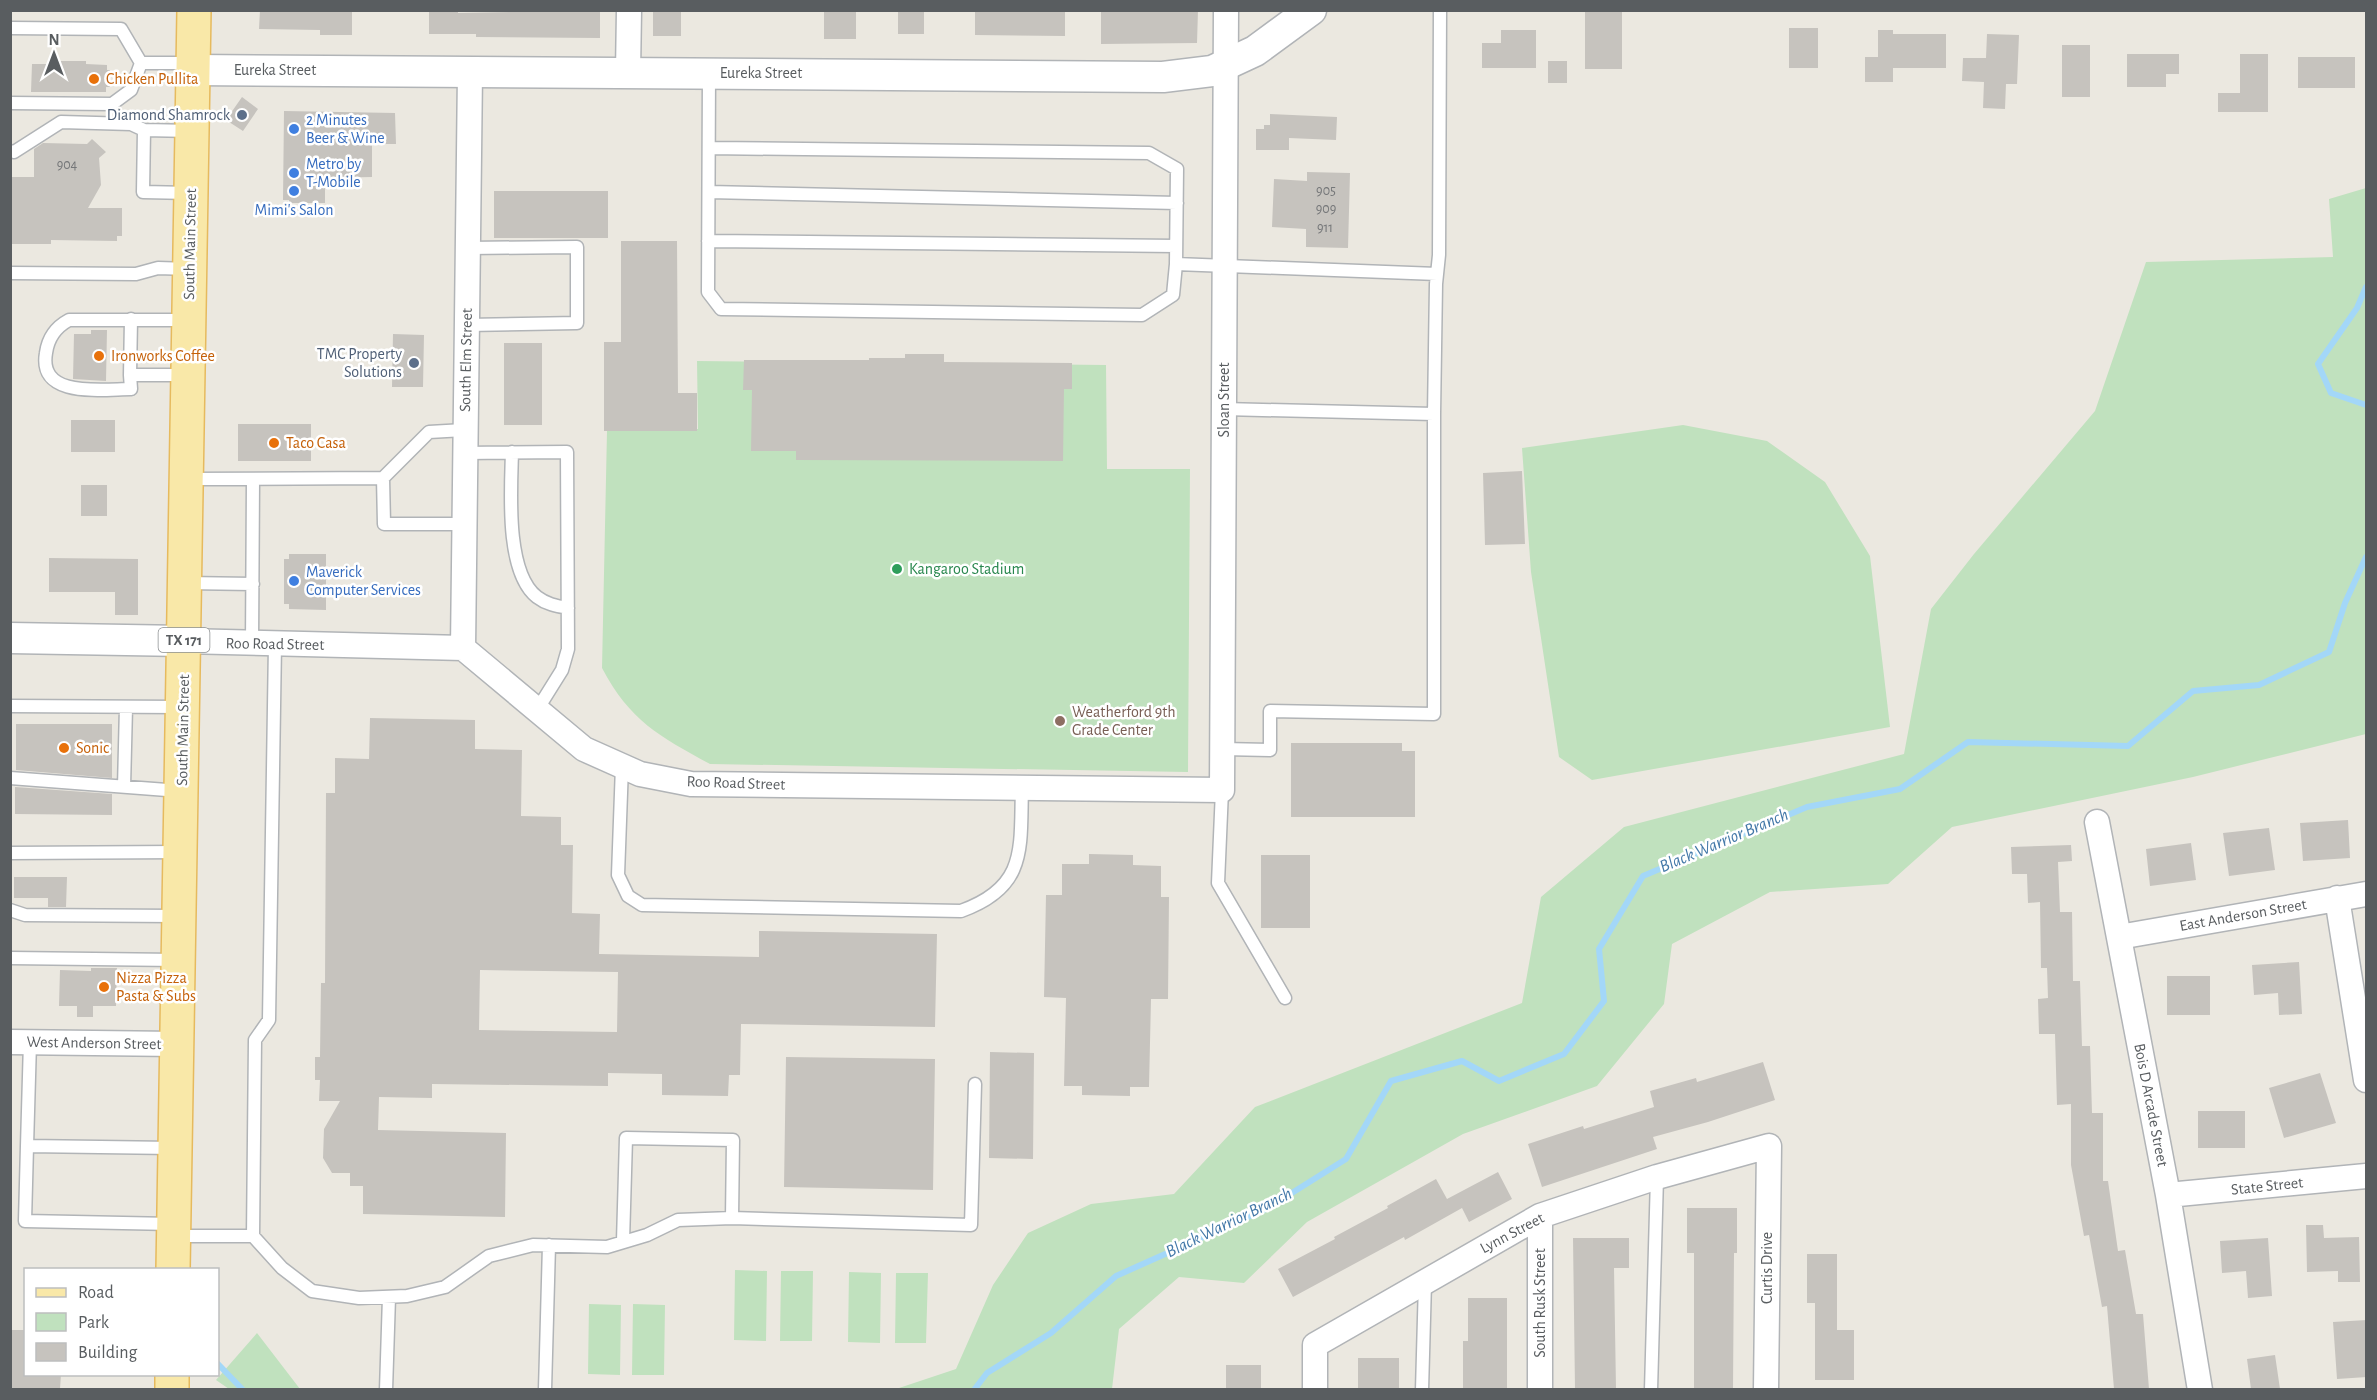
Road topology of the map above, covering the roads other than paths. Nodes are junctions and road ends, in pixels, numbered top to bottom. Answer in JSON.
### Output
{"nodes":[{"id":1,"x":194,"y":10,"type":"edge"},
{"id":2,"x":628,"y":10,"type":"edge"},
{"id":3,"x":1226,"y":10,"type":"edge"},
{"id":4,"x":1311,"y":10,"type":"edge"},
{"id":5,"x":1440,"y":10,"type":"edge"},
{"id":6,"x":10,"y":28,"type":"edge"},
{"id":7,"x":141,"y":63,"type":"junction"},
{"id":8,"x":1226,"y":64,"type":"junction"},
{"id":9,"x":193,"y":66,"type":"junction"},
{"id":10,"x":470,"y":72,"type":"junction"},
{"id":11,"x":628,"y":72,"type":"junction"},
{"id":12,"x":709,"y":73,"type":"junction"},
{"id":13,"x":10,"y":103,"type":"edge"},
{"id":14,"x":144,"y":130,"type":"junction"},
{"id":15,"x":192,"y":131,"type":"junction"},
{"id":16,"x":709,"y":148,"type":"junction"},
{"id":17,"x":10,"y":152,"type":"edge"},
{"id":18,"x":709,"y":192,"type":"junction"},
{"id":19,"x":191,"y":193,"type":"junction"},
{"id":20,"x":1177,"y":203,"type":"junction"},
{"id":21,"x":708,"y":241,"type":"junction"},
{"id":22,"x":1176,"y":246,"type":"junction"},
{"id":23,"x":468,"y":248,"type":"junction"},
{"id":24,"x":1176,"y":264,"type":"junction"},
{"id":25,"x":1225,"y":265,"type":"junction"},
{"id":26,"x":190,"y":269,"type":"junction"},
{"id":27,"x":10,"y":273,"type":"edge"},
{"id":28,"x":1437,"y":274,"type":"junction"},
{"id":29,"x":131,"y":319,"type":"junction"},
{"id":30,"x":189,"y":320,"type":"junction"},
{"id":31,"x":467,"y":325,"type":"junction"},
{"id":32,"x":130,"y":375,"type":"junction"},
{"id":33,"x":189,"y":375,"type":"junction"},
{"id":34,"x":1224,"y":409,"type":"junction"},
{"id":35,"x":1434,"y":414,"type":"junction"},
{"id":36,"x":464,"y":441,"type":"junction"},
{"id":37,"x":512,"y":452,"type":"junction"},
{"id":38,"x":383,"y":478,"type":"junction"},
{"id":39,"x":187,"y":479,"type":"junction"},
{"id":40,"x":254,"y":480,"type":"junction"},
{"id":41,"x":465,"y":524,"type":"junction"},
{"id":42,"x":185,"y":583,"type":"junction"},
{"id":43,"x":253,"y":584,"type":"junction"},
{"id":44,"x":568,"y":608,"type":"junction"},
{"id":45,"x":10,"y":638,"type":"edge"},
{"id":46,"x":184,"y":641,"type":"junction"},
{"id":47,"x":263,"y":644,"type":"junction"},
{"id":48,"x":463,"y":648,"type":"junction"},
{"id":49,"x":10,"y":706,"type":"edge"},
{"id":50,"x":126,"y":707,"type":"junction"},
{"id":51,"x":183,"y":707,"type":"junction"},
{"id":52,"x":537,"y":710,"type":"junction"},
{"id":53,"x":1223,"y":749,"type":"junction"},
{"id":54,"x":622,"y":766,"type":"junction"},
{"id":55,"x":10,"y":778,"type":"edge"},
{"id":56,"x":124,"y":787,"type":"junction"},
{"id":57,"x":1022,"y":787,"type":"junction"},
{"id":58,"x":1222,"y":790,"type":"junction"},
{"id":59,"x":182,"y":791,"type":"junction"},
{"id":60,"x":2097,"y":822,"type":"dead end"},
{"id":61,"x":181,"y":852,"type":"junction"},
{"id":62,"x":10,"y":853,"type":"edge"},
{"id":63,"x":2367,"y":894,"type":"edge"},
{"id":64,"x":2337,"y":898,"type":"junction"},
{"id":65,"x":10,"y":909,"type":"edge"},
{"id":66,"x":179,"y":916,"type":"junction"},
{"id":67,"x":2119,"y":937,"type":"junction"},
{"id":68,"x":10,"y":958,"type":"edge"},
{"id":69,"x":178,"y":960,"type":"junction"},
{"id":70,"x":1285,"y":998,"type":"dead end"},
{"id":71,"x":20,"y":1042,"type":"edge"},
{"id":72,"x":177,"y":1044,"type":"junction"},
{"id":73,"x":2367,"y":1080,"type":"edge"},
{"id":74,"x":975,"y":1084,"type":"dead end"},
{"id":75,"x":27,"y":1146,"type":"junction"},
{"id":76,"x":1768,"y":1146,"type":"joint"},
{"id":77,"x":176,"y":1148,"type":"junction"},
{"id":78,"x":2367,"y":1176,"type":"edge"},
{"id":79,"x":1657,"y":1177,"type":"junction"},
{"id":80,"x":2168,"y":1195,"type":"junction"},
{"id":81,"x":1540,"y":1216,"type":"junction"},
{"id":82,"x":732,"y":1218,"type":"junction"},
{"id":83,"x":174,"y":1230,"type":"junction"},
{"id":84,"x":253,"y":1236,"type":"junction"},
{"id":85,"x":623,"y":1241,"type":"junction"},
{"id":86,"x":549,"y":1245,"type":"junction"},
{"id":87,"x":173,"y":1268,"type":"edge"},
{"id":88,"x":1425,"y":1282,"type":"junction"},
{"id":89,"x":389,"y":1297,"type":"junction"},
{"id":90,"x":386,"y":1389,"type":"edge"},
{"id":91,"x":545,"y":1389,"type":"edge"},
{"id":92,"x":1315,"y":1389,"type":"edge"},
{"id":93,"x":1422,"y":1389,"type":"edge"},
{"id":94,"x":1540,"y":1389,"type":"edge"},
{"id":95,"x":1651,"y":1389,"type":"edge"},
{"id":96,"x":1766,"y":1389,"type":"edge"},
{"id":97,"x":2200,"y":1389,"type":"edge"}],
"edges":[{"from":1,"to":9,"type":"main road","name":"South Main Street","number":"TX 171"},
{"from":2,"to":11,"type":"street"},
{"from":3,"to":8,"type":"street","name":"Sloan Street"},
{"from":4,"to":8,"type":"street","name":"Eureka Street"},
{"from":5,"to":28,"type":"lane"},
{"from":6,"to":7,"type":"lane"},
{"from":7,"to":9,"type":"lane"},
{"from":7,"to":13,"type":"lane"},
{"from":8,"to":12,"type":"street","name":"Eureka Street"},
{"from":8,"to":25,"type":"street","name":"Sloan Street"},
{"from":9,"to":10,"type":"street","name":"Eureka Street"},
{"from":9,"to":15,"type":"main road","name":"South Main Street","number":"TX 171"},
{"from":10,"to":11,"type":"street","name":"Eureka Street"},
{"from":10,"to":23,"type":"street","name":"South Elm Street"},
{"from":11,"to":12,"type":"street","name":"Eureka Street"},
{"from":12,"to":16,"type":"lane"},
{"from":14,"to":15,"type":"lane"},
{"from":14,"to":17,"type":"lane"},
{"from":14,"to":19,"type":"lane"},
{"from":15,"to":19,"type":"main road","name":"South Main Street","number":"TX 171"},
{"from":16,"to":18,"type":"lane"},
{"from":16,"to":20,"type":"lane"},
{"from":18,"to":20,"type":"lane"},
{"from":18,"to":21,"type":"lane"},
{"from":19,"to":26,"type":"main road","name":"South Main Street","number":"TX 171"},
{"from":20,"to":22,"type":"lane"},
{"from":21,"to":22,"type":"lane"},
{"from":21,"to":24,"type":"lane"},
{"from":22,"to":24,"type":"lane"},
{"from":23,"to":31,"type":"street","name":"South Elm Street"},
{"from":23,"to":31,"type":"lane"},
{"from":24,"to":25,"type":"lane"},
{"from":25,"to":28,"type":"lane"},
{"from":25,"to":34,"type":"street","name":"Sloan Street"},
{"from":26,"to":27,"type":"lane"},
{"from":26,"to":30,"type":"main road","name":"South Main Street","number":"TX 171"},
{"from":28,"to":35,"type":"lane"},
{"from":29,"to":30,"type":"lane"},
{"from":29,"to":32,"type":"lane"},
{"from":29,"to":32,"type":"lane"},
{"from":30,"to":33,"type":"main road","name":"South Main Street","number":"TX 171"},
{"from":31,"to":36,"type":"street","name":"South Elm Street"},
{"from":32,"to":33,"type":"lane"},
{"from":33,"to":39,"type":"main road","name":"South Main Street","number":"TX 171"},
{"from":34,"to":35,"type":"lane"},
{"from":34,"to":53,"type":"street","name":"Sloan Street"},
{"from":35,"to":53,"type":"lane"},
{"from":36,"to":37,"type":"lane"},
{"from":36,"to":38,"type":"lane"},
{"from":36,"to":41,"type":"street","name":"South Elm Street"},
{"from":37,"to":44,"type":"lane"},
{"from":37,"to":44,"type":"lane"},
{"from":38,"to":40,"type":"lane"},
{"from":38,"to":41,"type":"lane"},
{"from":39,"to":40,"type":"lane"},
{"from":39,"to":42,"type":"main road","name":"South Main Street","number":"TX 171"},
{"from":40,"to":43,"type":"lane"},
{"from":41,"to":48,"type":"street","name":"South Elm Street"},
{"from":42,"to":43,"type":"lane"},
{"from":42,"to":46,"type":"main road","name":"South Main Street","number":"TX 171"},
{"from":43,"to":47,"type":"lane"},
{"from":44,"to":52,"type":"lane"},
{"from":45,"to":46,"type":"street"},
{"from":46,"to":47,"type":"street","name":"Roo Road Street"},
{"from":46,"to":51,"type":"main road","name":"South Main Street","number":"TX 171"},
{"from":47,"to":48,"type":"street","name":"Roo Road Street"},
{"from":47,"to":84,"type":"lane"},
{"from":48,"to":52,"type":"street","name":"Roo Road Street"},
{"from":49,"to":50,"type":"lane"},
{"from":50,"to":51,"type":"lane"},
{"from":50,"to":56,"type":"lane"},
{"from":51,"to":59,"type":"main road","name":"South Main Street","number":"TX 171"},
{"from":52,"to":54,"type":"street","name":"Roo Road Street"},
{"from":53,"to":58,"type":"street","name":"Sloan Street"},
{"from":54,"to":57,"type":"street","name":"Roo Road Street"},
{"from":54,"to":57,"type":"lane"},
{"from":55,"to":56,"type":"lane"},
{"from":56,"to":59,"type":"lane"},
{"from":57,"to":58,"type":"street","name":"Roo Road Street"},
{"from":58,"to":70,"type":"lane"},
{"from":59,"to":61,"type":"main road","name":"South Main Street","number":"TX 171"},
{"from":60,"to":67,"type":"street","name":"Bois D Arcade Street"},
{"from":61,"to":62,"type":"lane"},
{"from":61,"to":66,"type":"main road","name":"South Main Street","number":"TX 171"},
{"from":63,"to":64,"type":"street","name":"East Anderson Street"},
{"from":64,"to":67,"type":"street","name":"East Anderson Street"},
{"from":64,"to":73,"type":"street"},
{"from":65,"to":66,"type":"lane"},
{"from":66,"to":69,"type":"main road","name":"South Main Street","number":"TX 171"},
{"from":67,"to":80,"type":"street","name":"Bois D Arcade Street"},
{"from":68,"to":69,"type":"lane"},
{"from":69,"to":72,"type":"main road","name":"South Main Street","number":"TX 171"},
{"from":71,"to":72,"type":"street","name":"West Anderson Street"},
{"from":71,"to":75,"type":"lane"},
{"from":72,"to":77,"type":"main road","name":"South Main Street","number":"TX 171"},
{"from":74,"to":82,"type":"lane"},
{"from":75,"to":77,"type":"lane"},
{"from":75,"to":83,"type":"lane"},
{"from":76,"to":79,"type":"street","name":"Lynn Street"},
{"from":76,"to":96,"type":"street","name":"Curtis Drive"},
{"from":77,"to":83,"type":"main road","name":"South Main Street","number":"TX 171"},
{"from":78,"to":80,"type":"street","name":"State Street"},
{"from":79,"to":81,"type":"street","name":"Lynn Street"},
{"from":79,"to":95,"type":"lane"},
{"from":80,"to":97,"type":"street","name":"Bois D Arcade Street"},
{"from":81,"to":88,"type":"street","name":"Lynn Street"},
{"from":81,"to":94,"type":"street","name":"South Rusk Street"},
{"from":82,"to":85,"type":"lane"},
{"from":82,"to":85,"type":"lane"},
{"from":83,"to":84,"type":"lane"},
{"from":83,"to":87,"type":"main road","name":"South Main Street","number":"TX 171"},
{"from":84,"to":89,"type":"lane"},
{"from":85,"to":86,"type":"lane"},
{"from":86,"to":89,"type":"lane"},
{"from":86,"to":91,"type":"lane"},
{"from":88,"to":92,"type":"street","name":"Lynn Street"},
{"from":88,"to":93,"type":"lane"},
{"from":89,"to":90,"type":"lane"}]}
